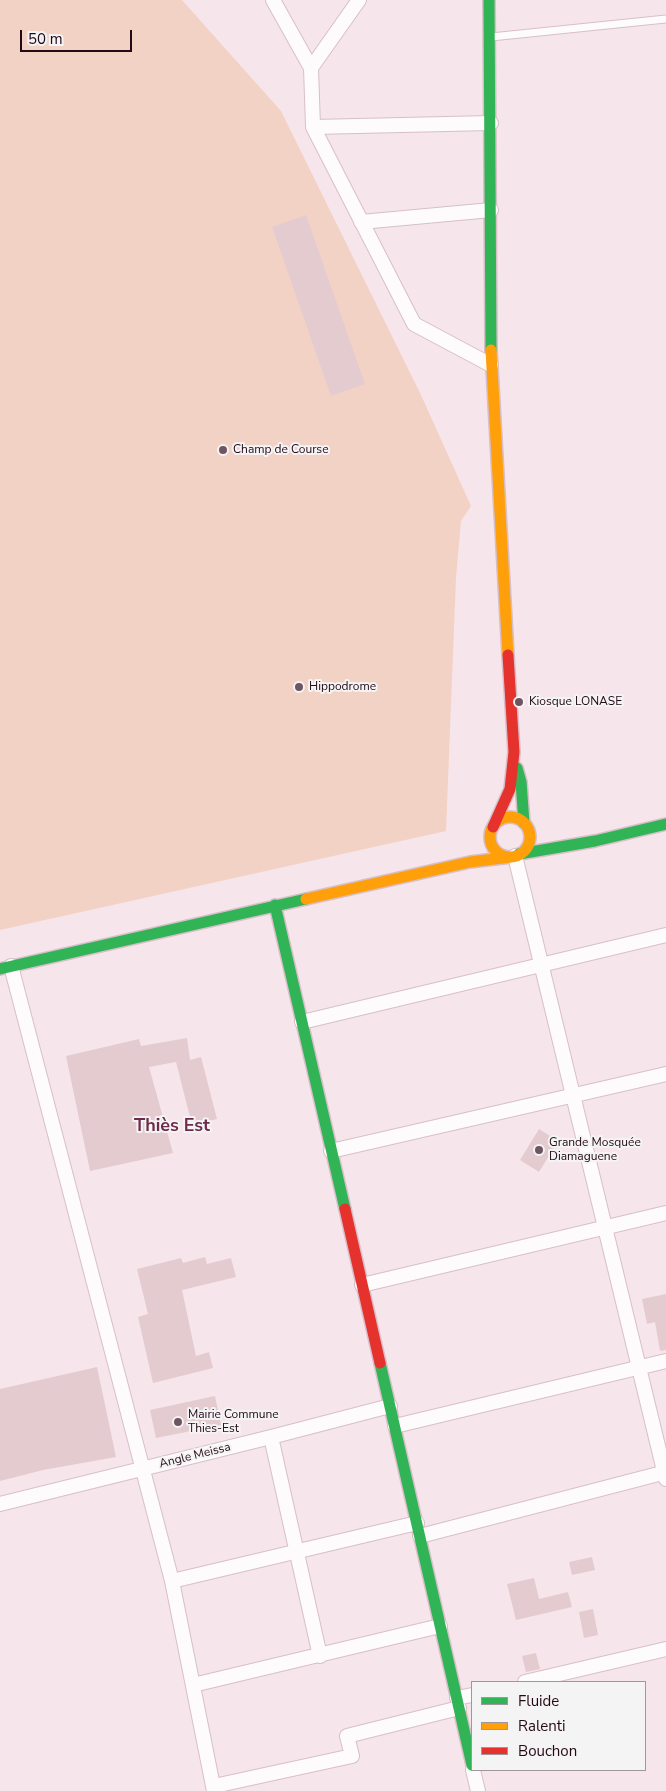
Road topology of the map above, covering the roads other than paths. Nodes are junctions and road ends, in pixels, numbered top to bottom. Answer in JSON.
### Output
{"nodes":[{"id":1,"x":273,"y":0,"type":"edge"},
{"id":2,"x":360,"y":0,"type":"edge"},
{"id":3,"x":489,"y":0,"type":"edge"},
{"id":4,"x":666,"y":19,"type":"edge"},
{"id":5,"x":490,"y":37,"type":"junction"},
{"id":6,"x":311,"y":68,"type":"junction"},
{"id":7,"x":491,"y":123,"type":"junction"},
{"id":8,"x":313,"y":127,"type":"junction"},
{"id":9,"x":491,"y":210,"type":"junction"},
{"id":10,"x":361,"y":222,"type":"junction"},
{"id":11,"x":491,"y":365,"type":"junction"},
{"id":12,"x":514,"y":752,"type":"junction"},
{"id":13,"x":666,"y":824,"type":"edge"},
{"id":14,"x":526,"y":828,"type":"junction"},
{"id":15,"x":492,"y":829,"type":"junction"},
{"id":16,"x":545,"y":834,"type":"dead end"},
{"id":17,"x":560,"y":836,"type":"dead end"},
{"id":18,"x":594,"y":842,"type":"junction"},
{"id":19,"x":515,"y":856,"type":"junction"},
{"id":20,"x":442,"y":869,"type":"junction"},
{"id":21,"x":275,"y":905,"type":"junction"},
{"id":22,"x":666,"y":935,"type":"edge"},
{"id":23,"x":542,"y":965,"type":"junction"},
{"id":24,"x":6,"y":967,"type":"edge"},
{"id":25,"x":302,"y":1022,"type":"junction"},
{"id":26,"x":666,"y":1074,"type":"edge"},
{"id":27,"x":573,"y":1096,"type":"junction"},
{"id":28,"x":331,"y":1151,"type":"junction"},
{"id":29,"x":666,"y":1213,"type":"edge"},
{"id":30,"x":605,"y":1227,"type":"junction"},
{"id":31,"x":362,"y":1285,"type":"junction"},
{"id":32,"x":666,"y":1361,"type":"edge"},
{"id":33,"x":639,"y":1368,"type":"junction"},
{"id":34,"x":390,"y":1406,"type":"junction"},
{"id":35,"x":394,"y":1426,"type":"junction"},
{"id":36,"x":271,"y":1437,"type":"junction"},
{"id":37,"x":144,"y":1470,"type":"junction"},
{"id":38,"x":666,"y":1475,"type":"edge"},
{"id":39,"x":0,"y":1504,"type":"edge"},
{"id":40,"x":418,"y":1529,"type":"junction"},
{"id":41,"x":298,"y":1551,"type":"junction"},
{"id":42,"x":172,"y":1581,"type":"junction"},
{"id":43,"x":440,"y":1626,"type":"junction"},
{"id":44,"x":666,"y":1649,"type":"edge"},
{"id":45,"x":320,"y":1656,"type":"junction"},
{"id":46,"x":528,"y":1681,"type":"edge"},
{"id":47,"x":193,"y":1686,"type":"junction"},
{"id":48,"x":471,"y":1695,"type":"edge"},
{"id":49,"x":458,"y":1703,"type":"junction"},
{"id":50,"x":471,"y":1761,"type":"edge"},
{"id":51,"x":473,"y":1771,"type":"edge"},
{"id":52,"x":214,"y":1789,"type":"edge"},
{"id":53,"x":478,"y":1791,"type":"edge"}],
"edges":[{"from":1,"to":6,"type":"street"},
{"from":2,"to":6,"type":"street"},
{"from":3,"to":5,"type":"main road"},
{"from":4,"to":5,"type":"lane"},
{"from":5,"to":7,"type":"main road"},
{"from":6,"to":8,"type":"street"},
{"from":7,"to":8,"type":"street"},
{"from":7,"to":9,"type":"main road"},
{"from":8,"to":10,"type":"street"},
{"from":9,"to":10,"type":"street"},
{"from":9,"to":11,"type":"main road"},
{"from":10,"to":11,"type":"street"},
{"from":11,"to":12,"type":"main road"},
{"from":12,"to":14,"type":"main road"},
{"from":12,"to":15,"type":"main road"},
{"from":13,"to":18,"type":"main road"},
{"from":14,"to":15,"type":"main road"},
{"from":14,"to":16,"type":"main road"},
{"from":14,"to":19,"type":"main road"},
{"from":15,"to":19,"type":"main road"},
{"from":15,"to":20,"type":"main road"},
{"from":17,"to":18,"type":"main road"},
{"from":18,"to":19,"type":"main road"},
{"from":19,"to":20,"type":"main road"},
{"from":19,"to":23,"type":"street"},
{"from":20,"to":21,"type":"main road"},
{"from":21,"to":24,"type":"main road"},
{"from":21,"to":25,"type":"main road"},
{"from":22,"to":23,"type":"street"},
{"from":23,"to":25,"type":"street"},
{"from":23,"to":27,"type":"street"},
{"from":24,"to":37,"type":"street"},
{"from":25,"to":28,"type":"main road"},
{"from":26,"to":27,"type":"street"},
{"from":27,"to":28,"type":"street"},
{"from":27,"to":30,"type":"street"},
{"from":28,"to":31,"type":"main road"},
{"from":29,"to":30,"type":"street"},
{"from":30,"to":31,"type":"street"},
{"from":30,"to":33,"type":"street"},
{"from":31,"to":34,"type":"main road"},
{"from":32,"to":33,"type":"street"},
{"from":33,"to":35,"type":"street"},
{"from":33,"to":38,"type":"street"},
{"from":34,"to":35,"type":"main road"},
{"from":34,"to":36,"type":"street","name":"Angle Meissa"},
{"from":35,"to":40,"type":"main road"},
{"from":36,"to":37,"type":"street","name":"Angle Meissa"},
{"from":36,"to":41,"type":"street"},
{"from":37,"to":39,"type":"street","name":"Angle Meissa"},
{"from":37,"to":42,"type":"street"},
{"from":38,"to":40,"type":"street"},
{"from":40,"to":41,"type":"street"},
{"from":40,"to":43,"type":"main road"},
{"from":41,"to":42,"type":"street"},
{"from":41,"to":45,"type":"street"},
{"from":42,"to":47,"type":"street"},
{"from":43,"to":45,"type":"street"},
{"from":43,"to":49,"type":"main road"},
{"from":44,"to":46,"type":"street"},
{"from":45,"to":47,"type":"street"},
{"from":47,"to":52,"type":"street"},
{"from":48,"to":49,"type":"street"},
{"from":49,"to":50,"type":"main road"},
{"from":49,"to":52,"type":"street"},
{"from":51,"to":53,"type":"street"}]}
